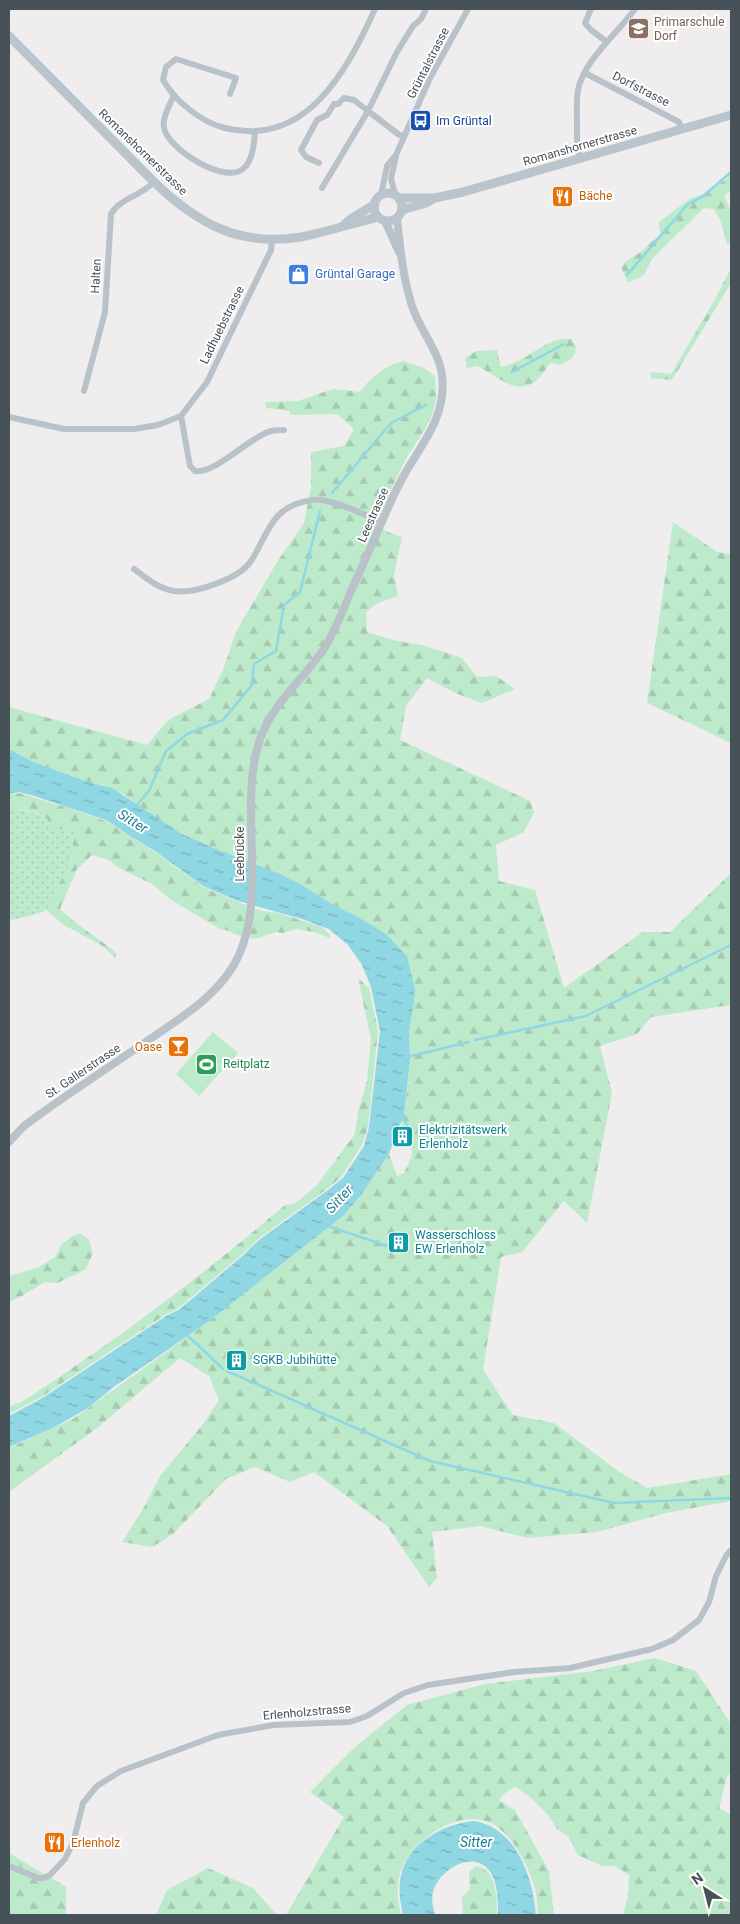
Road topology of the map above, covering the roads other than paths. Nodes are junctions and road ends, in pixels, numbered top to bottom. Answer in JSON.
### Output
{"nodes":[{"id":1,"x":375,"y":9,"type":"edge"},
{"id":2,"x":426,"y":9,"type":"edge"},
{"id":3,"x":468,"y":9,"type":"edge"},
{"id":4,"x":591,"y":9,"type":"edge"},
{"id":5,"x":635,"y":9,"type":"edge"},
{"id":6,"x":9,"y":36,"type":"edge"},
{"id":7,"x":607,"y":42,"type":"junction"},
{"id":8,"x":585,"y":73,"type":"junction"},
{"id":9,"x":230,"y":94,"type":"dead end"},
{"id":10,"x":174,"y":95,"type":"junction"},
{"id":11,"x":368,"y":111,"type":"junction"},
{"id":12,"x":731,"y":115,"type":"edge"},
{"id":13,"x":682,"y":129,"type":"junction"},
{"id":14,"x":255,"y":132,"type":"junction"},
{"id":15,"x":404,"y":137,"type":"junction"},
{"id":16,"x":396,"y":155,"type":"junction"},
{"id":17,"x":581,"y":159,"type":"junction"},
{"id":18,"x":319,"y":163,"type":"dead end"},
{"id":19,"x":154,"y":182,"type":"junction"},
{"id":20,"x":322,"y":188,"type":"dead end"},
{"id":21,"x":381,"y":195,"type":"junction"},
{"id":22,"x":397,"y":196,"type":"junction"},
{"id":23,"x":435,"y":198,"type":"junction"},
{"id":24,"x":375,"y":204,"type":"junction"},
{"id":25,"x":399,"y":214,"type":"junction"},
{"id":26,"x":382,"y":219,"type":"junction"},
{"id":27,"x":343,"y":225,"type":"junction"},
{"id":28,"x":272,"y":239,"type":"junction"},
{"id":29,"x":400,"y":253,"type":"junction"},
{"id":30,"x":84,"y":391,"type":"dead end"},
{"id":31,"x":182,"y":416,"type":"junction"},
{"id":32,"x":9,"y":417,"type":"edge"},
{"id":33,"x":284,"y":430,"type":"dead end"},
{"id":34,"x":382,"y":522,"type":"junction"},
{"id":35,"x":134,"y":570,"type":"dead end"},
{"id":36,"x":253,"y":773,"type":"joint"},
{"id":37,"x":247,"y":934,"type":"joint"},
{"id":38,"x":9,"y":1142,"type":"edge"},
{"id":39,"x":731,"y":1550,"type":"edge"},
{"id":40,"x":9,"y":1866,"type":"edge"}],
"edges":[{"from":1,"to":14,"type":"street"},
{"from":2,"to":11,"type":"street"},
{"from":3,"to":15,"type":"street","name":"Grüntalstrasse"},
{"from":4,"to":7,"type":"street"},
{"from":5,"to":7,"type":"street"},
{"from":6,"to":19,"type":"main road","name":"Romanshornerstrasse"},
{"from":7,"to":8,"type":"street"},
{"from":8,"to":13,"type":"street","name":"Dorfstrasse"},
{"from":8,"to":17,"type":"street"},
{"from":9,"to":10,"type":"street"},
{"from":10,"to":14,"type":"street"},
{"from":10,"to":14,"type":"street"},
{"from":11,"to":15,"type":"street"},
{"from":11,"to":18,"type":"street"},
{"from":11,"to":20,"type":"street"},
{"from":12,"to":13,"type":"main road","name":"Romanshornerstrasse"},
{"from":13,"to":17,"type":"main road","name":"Romanshornerstrasse"},
{"from":15,"to":16,"type":"street","name":"Grüntalstrasse"},
{"from":16,"to":21,"type":"street","name":"Grüntalstrasse"},
{"from":16,"to":22,"type":"street","name":"Grüntalstrasse"},
{"from":17,"to":23,"type":"main road","name":"Romanshornerstrasse"},
{"from":19,"to":28,"type":"main road","name":"Romanshornerstrasse"},
{"from":19,"to":30,"type":"street","name":"Halten"},
{"from":21,"to":22,"type":"main road"},
{"from":21,"to":24,"type":"main road"},
{"from":22,"to":23,"type":"main road","name":"Romanshornerstrasse"},
{"from":22,"to":25,"type":"main road"},
{"from":23,"to":25,"type":"main road","name":"Romanshornerstrasse"},
{"from":24,"to":26,"type":"main road"},
{"from":24,"to":27,"type":"main road","name":"Romanshornerstrasse"},
{"from":25,"to":26,"type":"main road"},
{"from":25,"to":29,"type":"street","name":"Leestrasse"},
{"from":26,"to":27,"type":"main road","name":"Romanshornerstrasse"},
{"from":26,"to":29,"type":"street","name":"Leestrasse"},
{"from":27,"to":28,"type":"main road","name":"Romanshornerstrasse"},
{"from":28,"to":31,"type":"street","name":"Ladhuebstrasse"},
{"from":29,"to":34,"type":"street","name":"Leestrasse"},
{"from":31,"to":32,"type":"street"},
{"from":31,"to":33,"type":"street"},
{"from":34,"to":35,"type":"street"},
{"from":34,"to":36,"type":"street","name":"Leestrasse"},
{"from":36,"to":37,"type":"street","name":"Leebrücke"},
{"from":37,"to":38,"type":"street","name":"St. Gallerstrasse"},
{"from":39,"to":40,"type":"street","name":"Erlenholzstrasse"}]}
